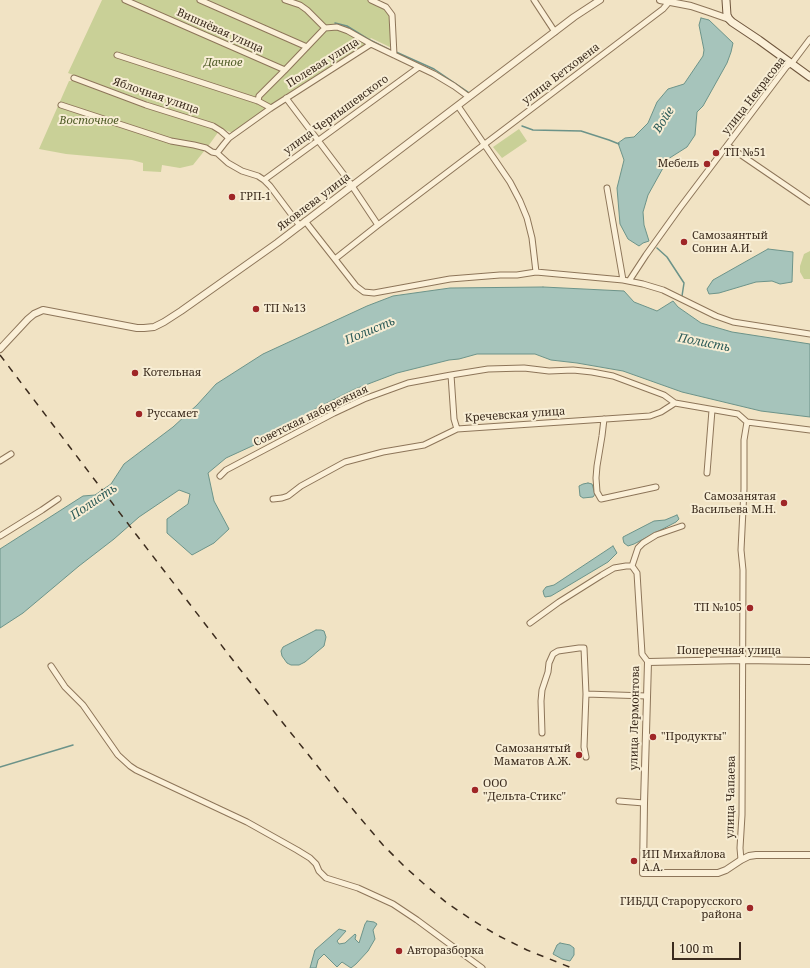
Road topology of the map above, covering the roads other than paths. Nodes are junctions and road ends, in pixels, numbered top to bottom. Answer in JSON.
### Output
{"nodes":[{"id":1,"x":125,"y":0,"type":"edge"},
{"id":2,"x":200,"y":0,"type":"edge"},
{"id":3,"x":285,"y":0,"type":"edge"},
{"id":4,"x":371,"y":0,"type":"edge"},
{"id":5,"x":534,"y":0,"type":"edge"},
{"id":6,"x":600,"y":0,"type":"edge"},
{"id":7,"x":660,"y":0,"type":"edge"},
{"id":8,"x":726,"y":0,"type":"edge"},
{"id":9,"x":669,"y":2,"type":"junction"},
{"id":10,"x":729,"y":19,"type":"junction"},
{"id":11,"x":325,"y":28,"type":"junction"},
{"id":12,"x":556,"y":32,"type":"junction"},
{"id":13,"x":810,"y":39,"type":"edge"},
{"id":14,"x":371,"y":44,"type":"junction"},
{"id":15,"x":307,"y":47,"type":"junction"},
{"id":16,"x":117,"y":54,"type":"dead end"},
{"id":17,"x":394,"y":55,"type":"junction"},
{"id":18,"x":792,"y":63,"type":"junction"},
{"id":19,"x":419,"y":67,"type":"junction"},
{"id":20,"x":286,"y":70,"type":"junction"},
{"id":21,"x":810,"y":77,"type":"edge"},
{"id":22,"x":74,"y":78,"type":"dead end"},
{"id":23,"x":469,"y":97,"type":"junction"},
{"id":24,"x":286,"y":98,"type":"junction"},
{"id":25,"x":258,"y":101,"type":"junction"},
{"id":26,"x":61,"y":105,"type":"dead end"},
{"id":27,"x":458,"y":106,"type":"junction"},
{"id":28,"x":271,"y":108,"type":"junction"},
{"id":29,"x":229,"y":138,"type":"junction"},
{"id":30,"x":318,"y":141,"type":"junction"},
{"id":31,"x":485,"y":145,"type":"junction"},
{"id":32,"x":728,"y":146,"type":"junction"},
{"id":33,"x":217,"y":153,"type":"junction"},
{"id":34,"x":264,"y":180,"type":"junction"},
{"id":35,"x":351,"y":186,"type":"junction"},
{"id":36,"x":607,"y":188,"type":"dead end"},
{"id":37,"x":810,"y":202,"type":"edge"},
{"id":38,"x":306,"y":221,"type":"junction"},
{"id":39,"x":378,"y":225,"type":"junction"},
{"id":40,"x":300,"y":226,"type":"junction"},
{"id":41,"x":335,"y":259,"type":"junction"},
{"id":42,"x":536,"y":272,"type":"junction"},
{"id":43,"x":623,"y":280,"type":"junction"},
{"id":44,"x":629,"y":281,"type":"junction"},
{"id":45,"x":810,"y":334,"type":"edge"},
{"id":46,"x":0,"y":349,"type":"edge"},
{"id":47,"x":451,"y":375,"type":"junction"},
{"id":48,"x":675,"y":404,"type":"junction"},
{"id":49,"x":712,"y":410,"type":"junction"},
{"id":50,"x":604,"y":419,"type":"junction"},
{"id":51,"x":747,"y":422,"type":"junction"},
{"id":52,"x":457,"y":429,"type":"junction"},
{"id":53,"x":810,"y":430,"type":"edge"},
{"id":54,"x":11,"y":454,"type":"dead end"},
{"id":55,"x":0,"y":461,"type":"edge"},
{"id":56,"x":707,"y":473,"type":"dead end"},
{"id":57,"x":220,"y":476,"type":"dead end"},
{"id":58,"x":656,"y":487,"type":"dead end"},
{"id":59,"x":58,"y":499,"type":"dead end"},
{"id":60,"x":273,"y":499,"type":"dead end"},
{"id":61,"x":682,"y":526,"type":"dead end"},
{"id":62,"x":0,"y":536,"type":"edge"},
{"id":63,"x":632,"y":566,"type":"junction"},
{"id":64,"x":530,"y":623,"type":"dead end"},
{"id":65,"x":742,"y":660,"type":"junction"},
{"id":66,"x":810,"y":661,"type":"edge"},
{"id":67,"x":648,"y":662,"type":"junction"},
{"id":68,"x":51,"y":666,"type":"dead end"},
{"id":69,"x":586,"y":694,"type":"junction"},
{"id":70,"x":647,"y":696,"type":"junction"},
{"id":71,"x":542,"y":733,"type":"dead end"},
{"id":72,"x":586,"y":757,"type":"dead end"},
{"id":73,"x":619,"y":801,"type":"dead end"},
{"id":74,"x":644,"y":803,"type":"junction"},
{"id":75,"x":810,"y":856,"type":"edge"},
{"id":76,"x":741,"y":860,"type":"junction"},
{"id":77,"x":482,"y":968,"type":"edge"}],
"edges":[{"from":1,"to":20,"type":"street","name":"Вишнёвая улица"},
{"from":2,"to":15,"type":"street"},
{"from":3,"to":11,"type":"street"},
{"from":4,"to":17,"type":"street"},
{"from":5,"to":12,"type":"street"},
{"from":6,"to":12,"type":"street","name":"Яковлева улица"},
{"from":7,"to":9,"type":"street"},
{"from":8,"to":10,"type":"main road"},
{"from":9,"to":10,"type":"street"},
{"from":9,"to":31,"type":"street","name":"улица Бетховена"},
{"from":10,"to":18,"type":"main road"},
{"from":11,"to":14,"type":"street"},
{"from":11,"to":15,"type":"street"},
{"from":12,"to":23,"type":"street","name":"Яковлева улица"},
{"from":13,"to":18,"type":"street","name":"улица Некрасова"},
{"from":14,"to":17,"type":"street","name":"Полевая улица"},
{"from":14,"to":24,"type":"street","name":"Полевая улица"},
{"from":15,"to":20,"type":"street"},
{"from":16,"to":25,"type":"street"},
{"from":17,"to":19,"type":"street","name":"Полевая улица"},
{"from":18,"to":21,"type":"main road"},
{"from":18,"to":32,"type":"street","name":"улица Некрасова"},
{"from":19,"to":23,"type":"street","name":"Полевая улица"},
{"from":19,"to":30,"type":"street","name":"улица Чернышевского"},
{"from":20,"to":25,"type":"street"},
{"from":22,"to":29,"type":"street","name":"Яблочная улица"},
{"from":23,"to":27,"type":"street","name":"Яковлева улица"},
{"from":24,"to":28,"type":"street","name":"Полевая улица"},
{"from":24,"to":30,"type":"street"},
{"from":25,"to":28,"type":"street"},
{"from":26,"to":33,"type":"street"},
{"from":27,"to":31,"type":"street"},
{"from":27,"to":35,"type":"street","name":"Яковлева улица"},
{"from":28,"to":29,"type":"street","name":"Полевая улица"},
{"from":29,"to":33,"type":"street","name":"Полевая улица"},
{"from":30,"to":34,"type":"street","name":"улица Чернышевского"},
{"from":30,"to":35,"type":"street"},
{"from":31,"to":39,"type":"street","name":"улица Бетховена"},
{"from":31,"to":42,"type":"street"},
{"from":32,"to":37,"type":"street"},
{"from":32,"to":44,"type":"street","name":"улица Некрасова"},
{"from":33,"to":34,"type":"street"},
{"from":34,"to":40,"type":"street"},
{"from":35,"to":38,"type":"street","name":"Яковлева улица"},
{"from":35,"to":39,"type":"street"},
{"from":36,"to":43,"type":"street"},
{"from":38,"to":40,"type":"street","name":"Яковлева улица"},
{"from":38,"to":41,"type":"street"},
{"from":39,"to":41,"type":"street","name":"улица Бетховена"},
{"from":40,"to":46,"type":"street","name":"Яковлева улица"},
{"from":41,"to":42,"type":"street"},
{"from":42,"to":43,"type":"street"},
{"from":43,"to":44,"type":"street"},
{"from":44,"to":45,"type":"street"},
{"from":47,"to":48,"type":"street","name":"Советская набережная"},
{"from":47,"to":52,"type":"street"},
{"from":47,"to":57,"type":"street","name":"Советская набережная"},
{"from":48,"to":49,"type":"street","name":"Советская набережная"},
{"from":48,"to":50,"type":"street","name":"Кречевская улица"},
{"from":49,"to":51,"type":"street","name":"Советская набережная"},
{"from":49,"to":56,"type":"street"},
{"from":50,"to":52,"type":"street","name":"Кречевская улица"},
{"from":50,"to":58,"type":"street"},
{"from":51,"to":53,"type":"street","name":"Советская набережная"},
{"from":51,"to":65,"type":"street","name":"улица Чапаева"},
{"from":52,"to":60,"type":"street","name":"Кречевская улица"},
{"from":54,"to":55,"type":"street"},
{"from":59,"to":62,"type":"street"},
{"from":61,"to":63,"type":"street"},
{"from":63,"to":64,"type":"street"},
{"from":63,"to":67,"type":"street","name":"улица Лермонтова"},
{"from":65,"to":66,"type":"street","name":"Поперечная улица"},
{"from":65,"to":67,"type":"street","name":"Поперечная улица"},
{"from":65,"to":76,"type":"street","name":"улица Чапаева"},
{"from":67,"to":70,"type":"street","name":"улица Лермонтова"},
{"from":68,"to":77,"type":"street"},
{"from":69,"to":70,"type":"street"},
{"from":69,"to":71,"type":"street"},
{"from":69,"to":72,"type":"street"},
{"from":70,"to":74,"type":"street","name":"улица Лермонтова"},
{"from":73,"to":74,"type":"street"},
{"from":74,"to":76,"type":"street","name":"улица Лермонтова"},
{"from":75,"to":76,"type":"street"}]}
